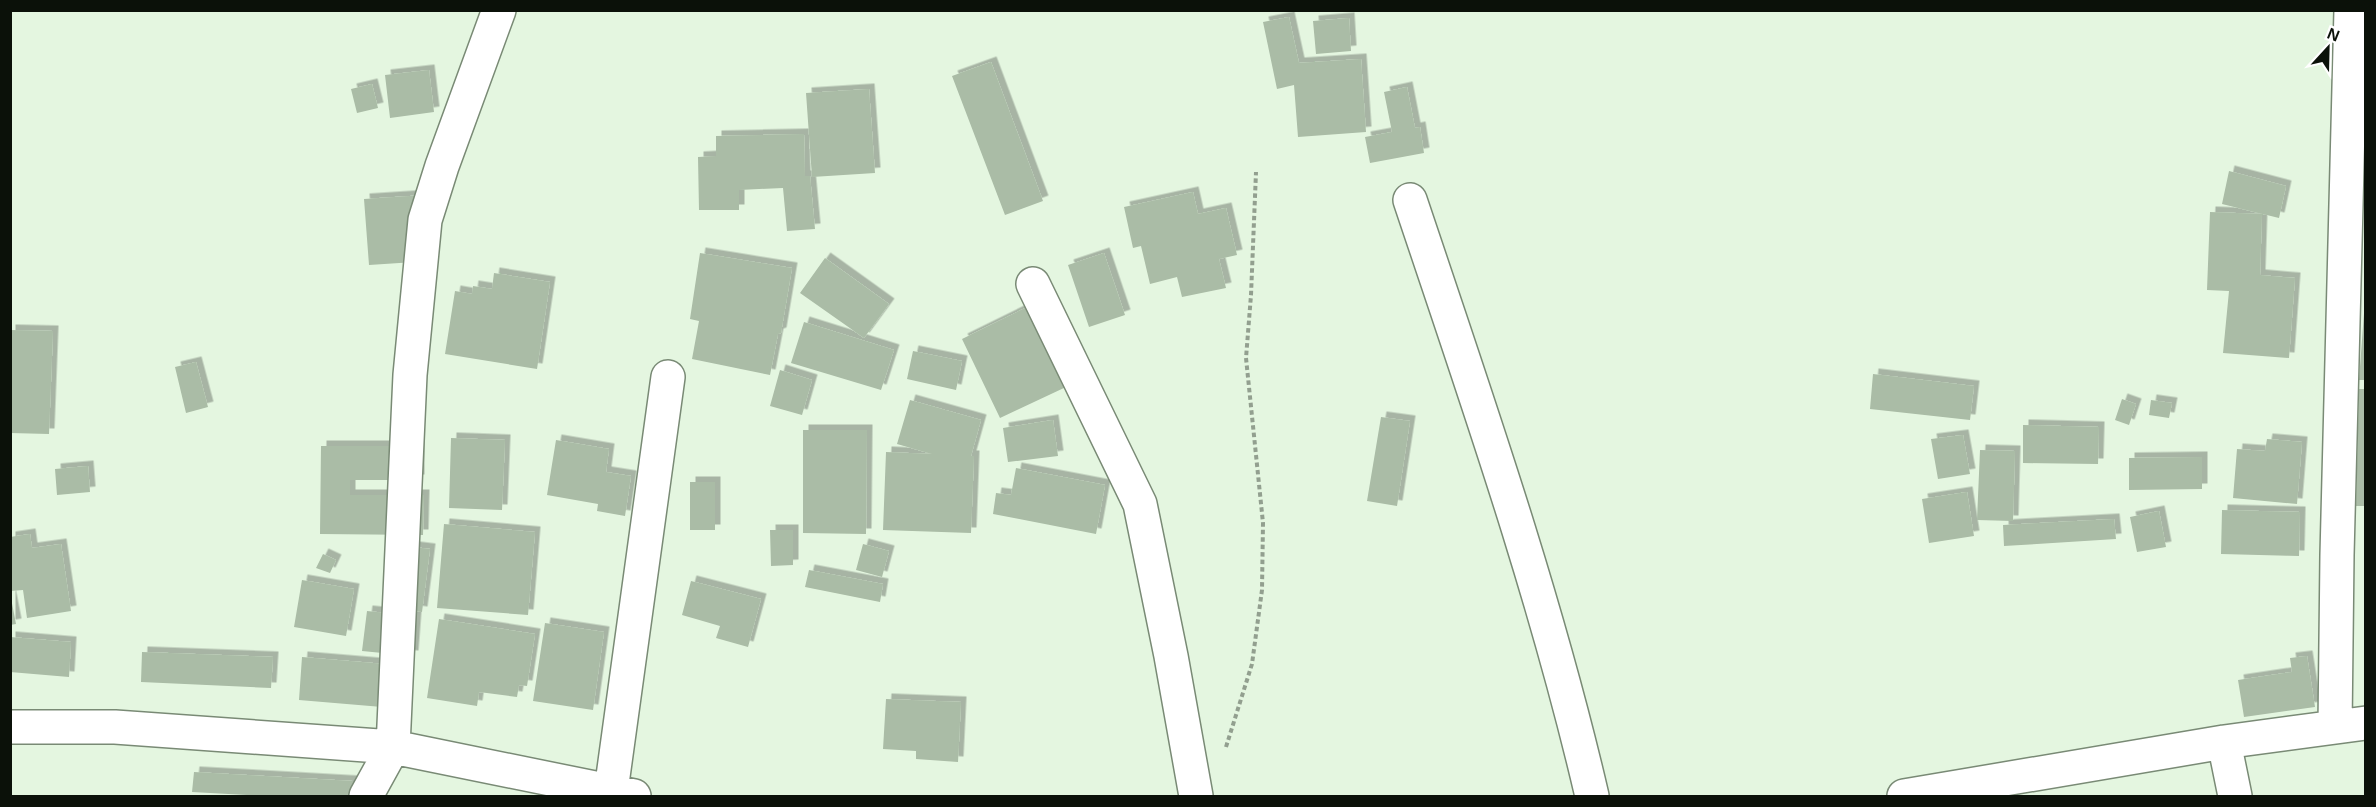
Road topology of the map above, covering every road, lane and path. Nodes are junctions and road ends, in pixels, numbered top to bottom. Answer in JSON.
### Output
{"nodes":[{"id":1,"x":499,"y":10,"type":"edge"},
{"id":2,"x":2351,"y":10,"type":"edge"},
{"id":3,"x":1256,"y":172,"type":"dead end"},
{"id":4,"x":1410,"y":200,"type":"dead end"},
{"id":5,"x":1033,"y":284,"type":"dead end"},
{"id":6,"x":668,"y":377,"type":"dead end"},
{"id":7,"x":2350,"y":725,"type":"edge"},
{"id":8,"x":10,"y":727,"type":"edge"},
{"id":9,"x":2224,"y":742,"type":"junction"},
{"id":10,"x":393,"y":747,"type":"junction"},
{"id":11,"x":1225,"y":752,"type":"dead end"},
{"id":12,"x":623,"y":794,"type":"edge"},
{"id":13,"x":366,"y":796,"type":"edge"},
{"id":14,"x":1196,"y":796,"type":"edge"},
{"id":15,"x":1592,"y":796,"type":"edge"},
{"id":16,"x":1904,"y":796,"type":"edge"},
{"id":17,"x":2235,"y":796,"type":"edge"}],
"edges":[{"from":1,"to":10,"type":"street"},
{"from":2,"to":7,"type":"street"},
{"from":3,"to":11,"type":"path"},
{"from":4,"to":15,"type":"street"},
{"from":5,"to":14,"type":"street"},
{"from":6,"to":12,"type":"street"},
{"from":7,"to":9,"type":"street"},
{"from":8,"to":10,"type":"street"},
{"from":9,"to":16,"type":"street"},
{"from":9,"to":17,"type":"street"},
{"from":10,"to":12,"type":"street"},
{"from":10,"to":13,"type":"street"}]}
